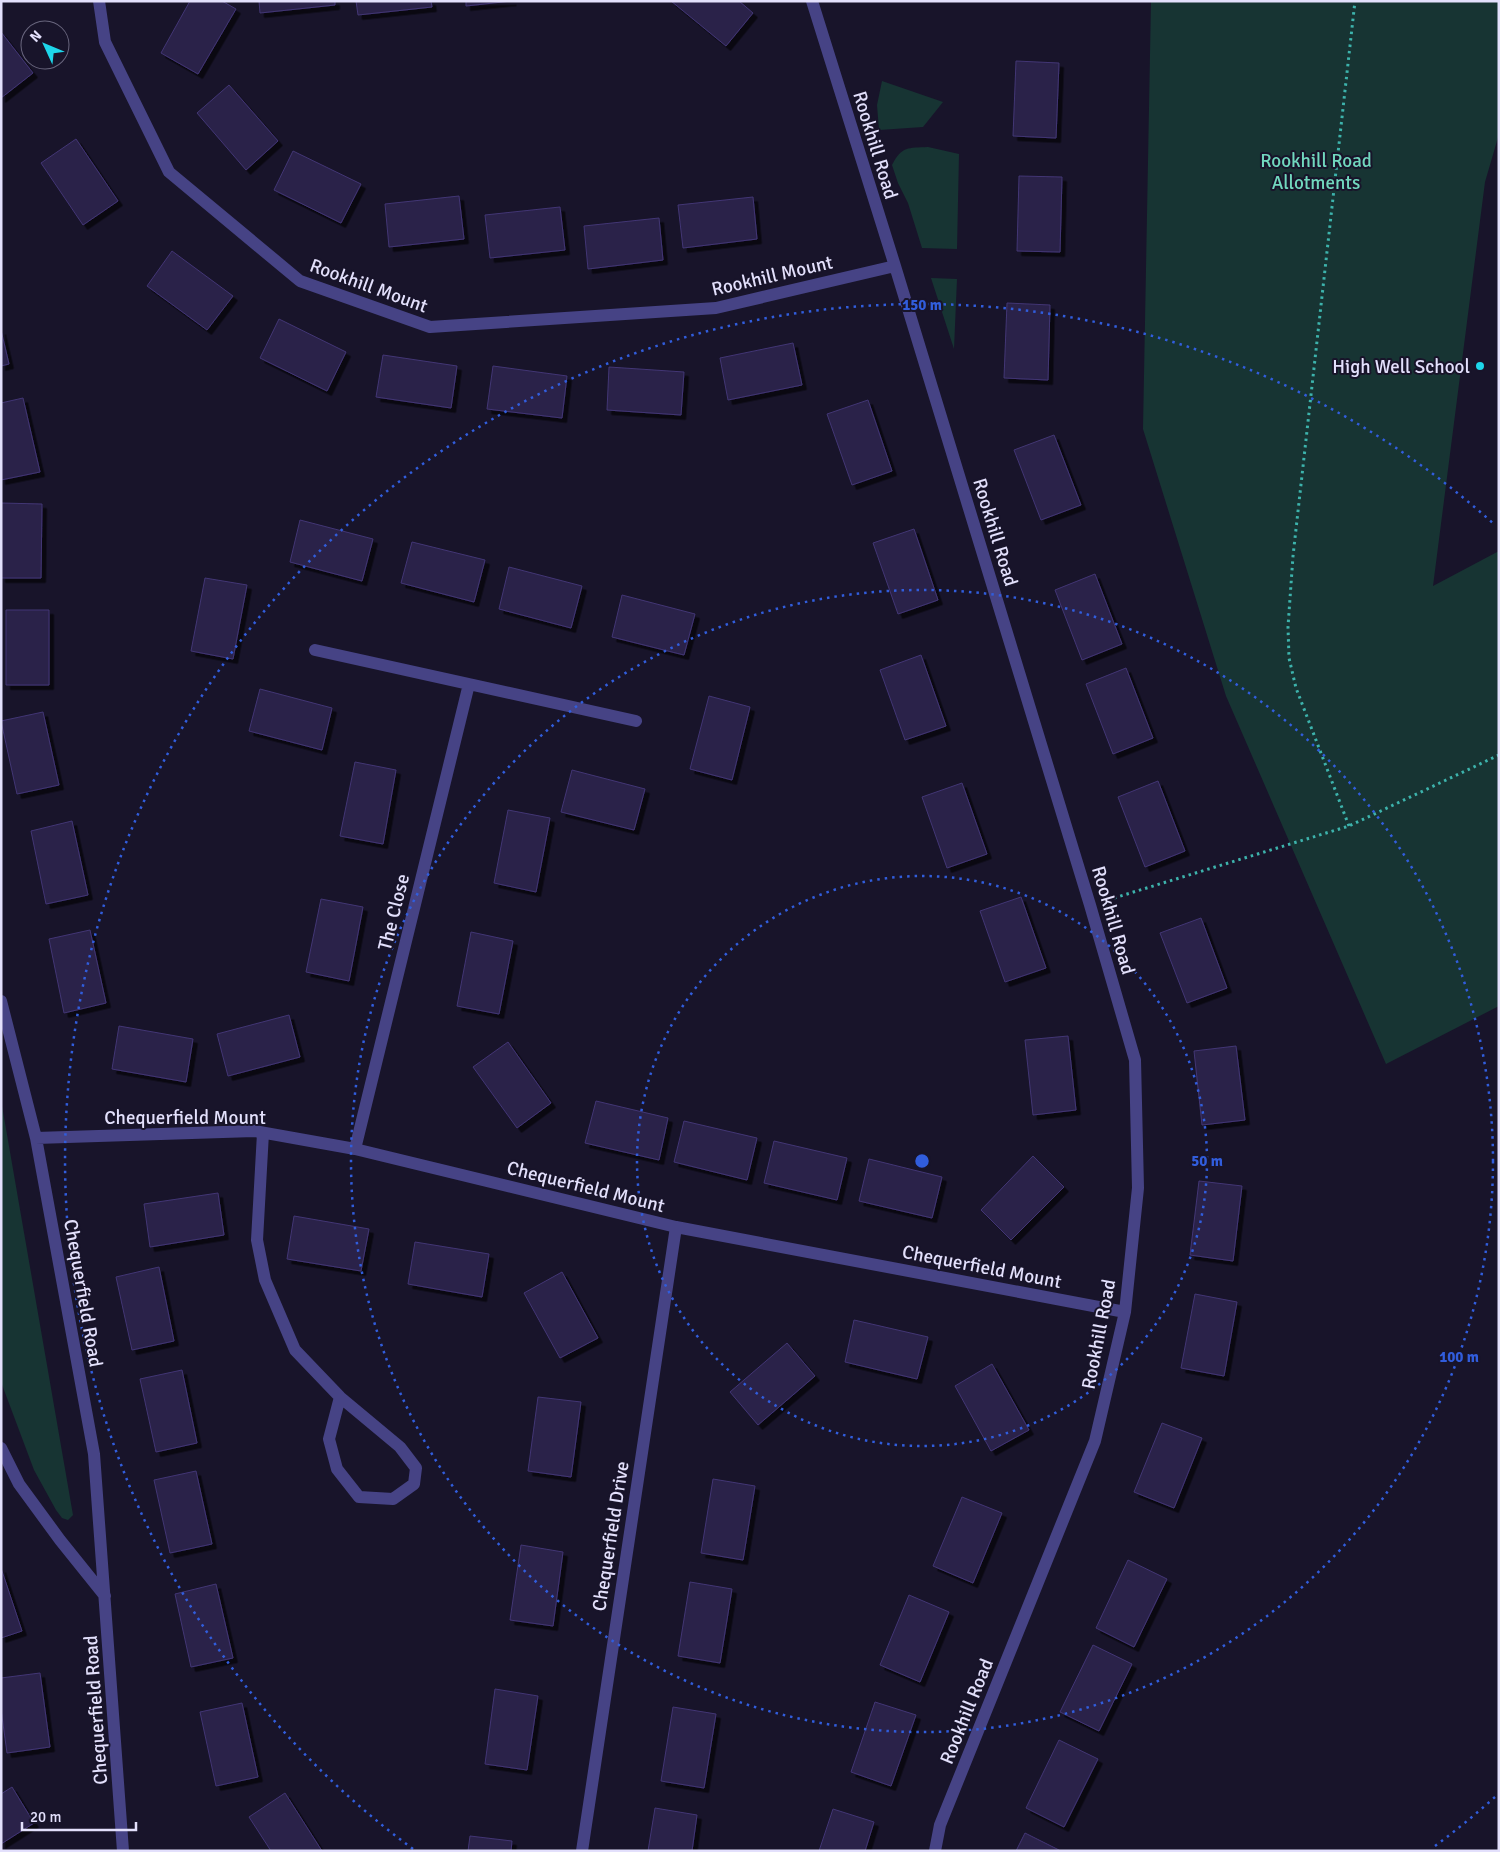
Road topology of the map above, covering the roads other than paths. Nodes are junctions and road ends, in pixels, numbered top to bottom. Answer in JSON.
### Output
{"nodes":[{"id":1,"x":99,"y":1,"type":"edge"},
{"id":2,"x":812,"y":1,"type":"edge"},
{"id":3,"x":895,"y":266,"type":"junction"},
{"id":4,"x":315,"y":650,"type":"dead end"},
{"id":5,"x":469,"y":684,"type":"junction"},
{"id":6,"x":636,"y":721,"type":"dead end"},
{"id":7,"x":1,"y":1001,"type":"edge"},
{"id":8,"x":263,"y":1132,"type":"junction"},
{"id":9,"x":36,"y":1138,"type":"junction"},
{"id":10,"x":355,"y":1149,"type":"junction"},
{"id":11,"x":676,"y":1227,"type":"junction"},
{"id":12,"x":1125,"y":1312,"type":"junction"},
{"id":13,"x":340,"y":1397,"type":"junction"},
{"id":14,"x":1,"y":1448,"type":"edge"},
{"id":15,"x":106,"y":1596,"type":"junction"},
{"id":16,"x":123,"y":1851,"type":"edge"},
{"id":17,"x":582,"y":1851,"type":"edge"},
{"id":18,"x":935,"y":1851,"type":"edge"}],
"edges":[{"from":1,"to":3,"type":"street","name":"Rookhill Mount"},
{"from":2,"to":3,"type":"street","name":"Rookhill Road"},
{"from":3,"to":12,"type":"street","name":"Rookhill Road"},
{"from":4,"to":5,"type":"street"},
{"from":5,"to":6,"type":"street"},
{"from":5,"to":10,"type":"street","name":"The Close"},
{"from":7,"to":9,"type":"street","name":"Chequerfield Road"},
{"from":8,"to":9,"type":"street","name":"Chequerfield Mount"},
{"from":8,"to":10,"type":"street","name":"Chequerfield Mount"},
{"from":8,"to":13,"type":"street"},
{"from":9,"to":15,"type":"street","name":"Chequerfield Road"},
{"from":10,"to":11,"type":"street","name":"Chequerfield Mount"},
{"from":11,"to":12,"type":"street","name":"Chequerfield Mount"},
{"from":11,"to":17,"type":"street","name":"Chequerfield Drive"},
{"from":12,"to":18,"type":"street","name":"Rookhill Road"},
{"from":13,"to":13,"type":"street"},
{"from":14,"to":15,"type":"street"},
{"from":15,"to":16,"type":"street","name":"Chequerfield Road"}]}
